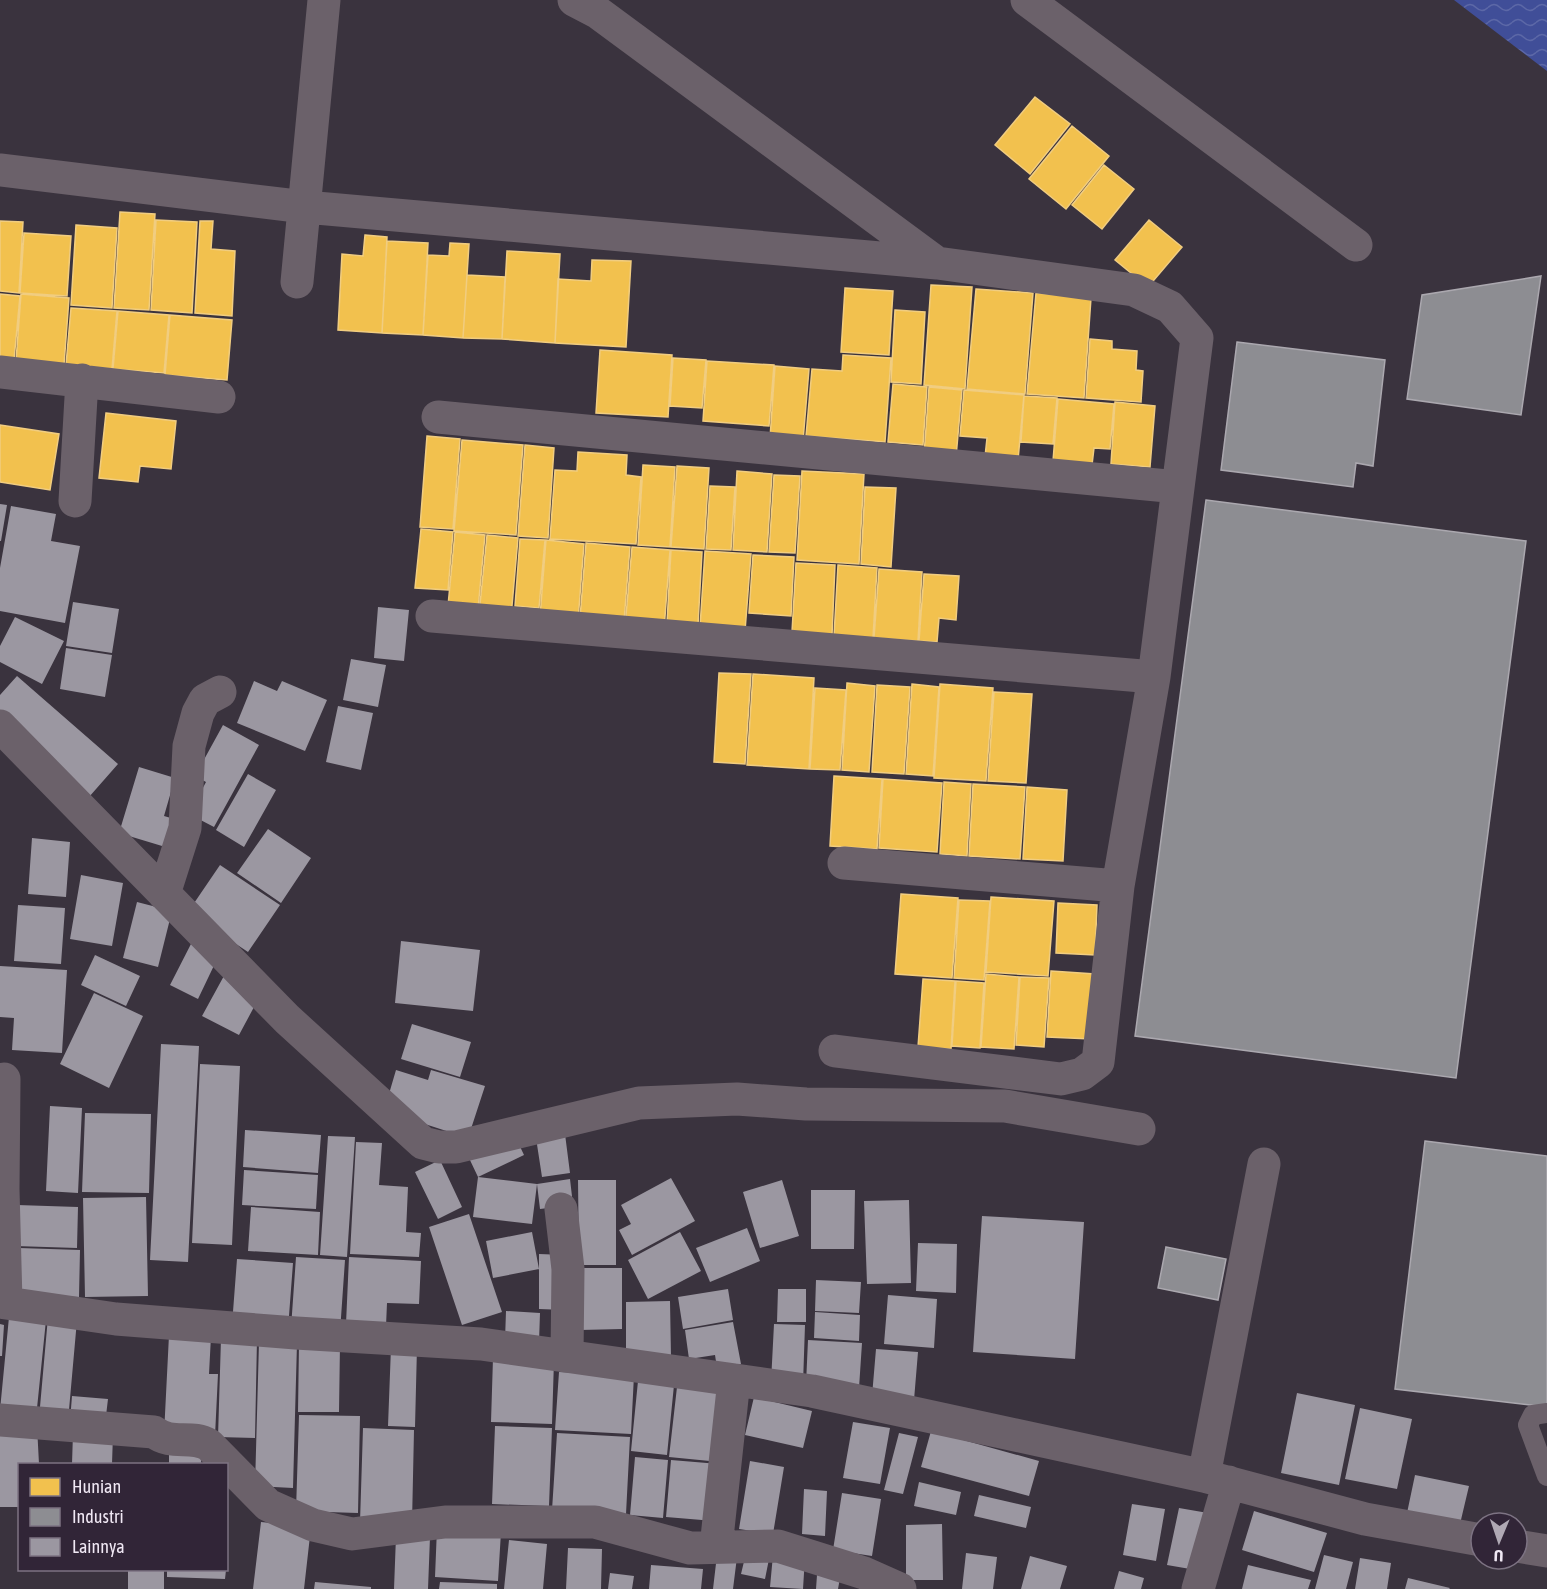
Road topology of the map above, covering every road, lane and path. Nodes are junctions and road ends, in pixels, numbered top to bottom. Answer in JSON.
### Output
{"nodes":[{"id":1,"x":324,"y":0,"type":"edge"},
{"id":2,"x":574,"y":0,"type":"edge"},
{"id":3,"x":1027,"y":0,"type":"edge"},
{"id":4,"x":0,"y":170,"type":"edge"},
{"id":5,"x":305,"y":207,"type":"junction"},
{"id":6,"x":1356,"y":245,"type":"dead end"},
{"id":7,"x":937,"y":264,"type":"junction"},
{"id":8,"x":297,"y":282,"type":"dead end"},
{"id":9,"x":0,"y":372,"type":"edge"},
{"id":10,"x":82,"y":380,"type":"junction"},
{"id":11,"x":219,"y":397,"type":"dead end"},
{"id":12,"x":438,"y":417,"type":"dead end"},
{"id":13,"x":1178,"y":487,"type":"junction"},
{"id":14,"x":75,"y":501,"type":"dead end"},
{"id":15,"x":432,"y":616,"type":"dead end"},
{"id":16,"x":1154,"y":677,"type":"junction"},
{"id":17,"x":220,"y":692,"type":"dead end"},
{"id":18,"x":0,"y":726,"type":"edge"},
{"id":19,"x":843,"y":863,"type":"dead end"},
{"id":20,"x":1118,"y":886,"type":"junction"},
{"id":21,"x":164,"y":894,"type":"junction"},
{"id":22,"x":835,"y":1051,"type":"dead end"},
{"id":23,"x":4,"y":1079,"type":"dead end"},
{"id":24,"x":1139,"y":1129,"type":"dead end"},
{"id":25,"x":1264,"y":1164,"type":"dead end"},
{"id":26,"x":561,"y":1209,"type":"dead end"},
{"id":27,"x":3,"y":1302,"type":"edge"},
{"id":28,"x":567,"y":1356,"type":"junction"},
{"id":29,"x":734,"y":1380,"type":"junction"},
{"id":30,"x":1547,"y":1413,"type":"edge"},
{"id":31,"x":0,"y":1420,"type":"edge"},
{"id":32,"x":227,"y":1463,"type":"edge"},
{"id":33,"x":228,"y":1464,"type":"edge"},
{"id":34,"x":1547,"y":1476,"type":"edge"},
{"id":35,"x":1217,"y":1479,"type":"junction"},
{"id":36,"x":1469,"y":1538,"type":"edge"},
{"id":37,"x":716,"y":1547,"type":"junction"},
{"id":38,"x":1529,"y":1548,"type":"edge"},
{"id":39,"x":1547,"y":1551,"type":"edge"},
{"id":40,"x":900,"y":1589,"type":"edge"},
{"id":41,"x":1198,"y":1589,"type":"edge"}],
"edges":[{"from":1,"to":5,"type":"street"},
{"from":2,"to":7,"type":"street"},
{"from":3,"to":6,"type":"street"},
{"from":4,"to":5,"type":"street"},
{"from":5,"to":7,"type":"street"},
{"from":5,"to":8,"type":"street"},
{"from":7,"to":13,"type":"street"},
{"from":9,"to":10,"type":"street"},
{"from":10,"to":11,"type":"street"},
{"from":10,"to":14,"type":"street"},
{"from":12,"to":13,"type":"street"},
{"from":13,"to":16,"type":"street"},
{"from":15,"to":16,"type":"street"},
{"from":16,"to":20,"type":"street"},
{"from":17,"to":21,"type":"street"},
{"from":18,"to":21,"type":"street"},
{"from":19,"to":20,"type":"street"},
{"from":20,"to":22,"type":"street"},
{"from":21,"to":24,"type":"street"},
{"from":23,"to":27,"type":"street"},
{"from":25,"to":35,"type":"street"},
{"from":26,"to":28,"type":"street"},
{"from":27,"to":28,"type":"street"},
{"from":28,"to":29,"type":"street"},
{"from":29,"to":35,"type":"street"},
{"from":29,"to":37,"type":"street"},
{"from":30,"to":34,"type":"lane"},
{"from":31,"to":32,"type":"street"},
{"from":33,"to":37,"type":"street"},
{"from":35,"to":36,"type":"street"},
{"from":35,"to":41,"type":"street"},
{"from":37,"to":40,"type":"street"},
{"from":38,"to":39,"type":"street"}]}
